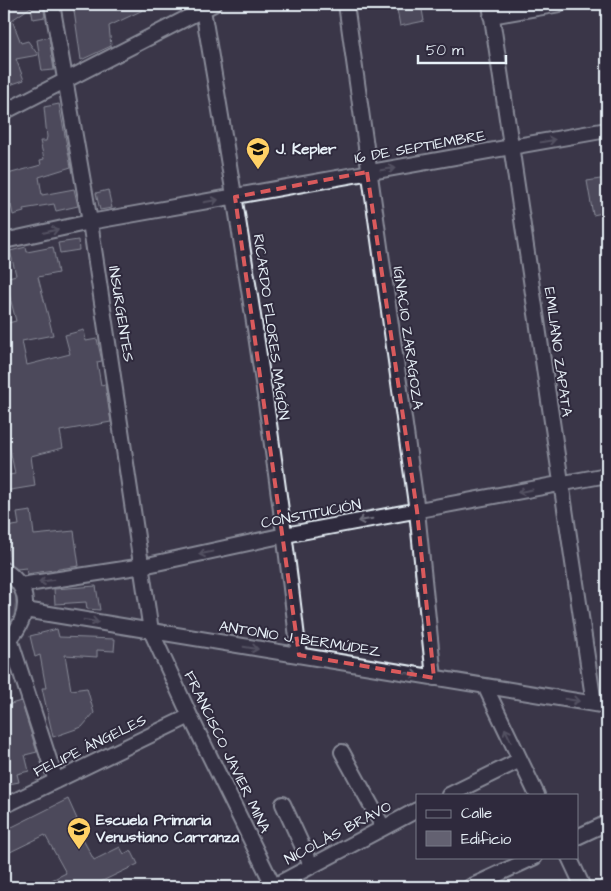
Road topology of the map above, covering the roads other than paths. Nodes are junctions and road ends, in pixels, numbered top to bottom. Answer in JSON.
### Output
{"nodes":[{"id":1,"x":52,"y":4,"type":"edge"},
{"id":2,"x":346,"y":4,"type":"edge"},
{"id":3,"x":560,"y":4,"type":"edge"},
{"id":4,"x":207,"y":6,"type":"edge"},
{"id":5,"x":490,"y":10,"type":"edge"},
{"id":6,"x":66,"y":79,"type":"junction"},
{"id":7,"x":4,"y":112,"type":"edge"},
{"id":8,"x":607,"y":130,"type":"edge"},
{"id":9,"x":511,"y":147,"type":"junction"},
{"id":10,"x":368,"y":172,"type":"junction"},
{"id":11,"x":235,"y":197,"type":"junction"},
{"id":12,"x":90,"y":222,"type":"junction"},
{"id":13,"x":4,"y":241,"type":"edge"},
{"id":14,"x":607,"y":475,"type":"edge"},
{"id":15,"x":561,"y":484,"type":"junction"},
{"id":16,"x":417,"y":511,"type":"junction"},
{"id":17,"x":285,"y":535,"type":"junction"},
{"id":18,"x":143,"y":566,"type":"junction"},
{"id":19,"x":4,"y":570,"type":"edge"},
{"id":20,"x":21,"y":585,"type":"junction"},
{"id":21,"x":25,"y":610,"type":"junction"},
{"id":22,"x":151,"y":631,"type":"junction"},
{"id":23,"x":7,"y":639,"type":"edge"},
{"id":24,"x":299,"y":656,"type":"junction"},
{"id":25,"x":434,"y":678,"type":"junction"},
{"id":26,"x":485,"y":686,"type":"junction"},
{"id":27,"x":601,"y":705,"type":"edge"},
{"id":28,"x":190,"y":716,"type":"junction"},
{"id":29,"x":342,"y":752,"type":"dead end"},
{"id":30,"x":520,"y":760,"type":"junction"},
{"id":31,"x":56,"y":781,"type":"junction"},
{"id":32,"x":451,"y":794,"type":"edge"},
{"id":33,"x":537,"y":794,"type":"edge"},
{"id":34,"x":282,"y":804,"type":"dead end"},
{"id":35,"x":4,"y":806,"type":"edge"},
{"id":36,"x":416,"y":810,"type":"edge"},
{"id":37,"x":607,"y":823,"type":"edge"},
{"id":38,"x":383,"y":827,"type":"junction"},
{"id":39,"x":578,"y":837,"type":"edge"},
{"id":40,"x":532,"y":858,"type":"edge"},
{"id":41,"x":568,"y":858,"type":"edge"},
{"id":42,"x":311,"y":864,"type":"junction"},
{"id":43,"x":274,"y":886,"type":"edge"},
{"id":44,"x":470,"y":887,"type":"edge"},
{"id":45,"x":583,"y":887,"type":"edge"}],
"edges":[{"from":1,"to":6,"type":"street","name":"INSURGENTES"},
{"from":2,"to":10,"type":"street","name":"IGNACIO ZARAGOZA"},
{"from":3,"to":5,"type":"street"},
{"from":4,"to":6,"type":"street"},
{"from":4,"to":11,"type":"street","name":"RICARDO FLORES MAGÓN"},
{"from":5,"to":9,"type":"street","name":"EMILIANO ZAPATA"},
{"from":6,"to":7,"type":"street"},
{"from":6,"to":12,"type":"street","name":"INSURGENTES"},
{"from":9,"to":8,"type":"street","name":"16 DE SEPTIEMBRE","one_way":true},
{"from":10,"to":9,"type":"street","name":"16 DE SEPTIEMBRE","one_way":true},
{"from":9,"to":15,"type":"street","name":"EMILIANO ZAPATA"},
{"from":10,"to":11,"type":"street","name":"16 DE SEPTIEMBRE"},
{"from":10,"to":16,"type":"street","name":"IGNACIO ZARAGOZA"},
{"from":12,"to":11,"type":"street","name":"16 DE SEPTIEMBRE","one_way":true},
{"from":11,"to":17,"type":"street","name":"RICARDO FLORES MAGÓN"},
{"from":13,"to":12,"type":"street","name":"16 DE SEPTIEMBRE","one_way":true},
{"from":12,"to":18,"type":"street","name":"INSURGENTES"},
{"from":14,"to":15,"type":"street","name":"CONSTITUCIÓN"},
{"from":15,"to":16,"type":"street","name":"CONSTITUCIÓN","one_way":true},
{"from":15,"to":27,"type":"street","name":"EMILIANO ZAPATA"},
{"from":16,"to":17,"type":"street","name":"CONSTITUCIÓN","one_way":true},
{"from":16,"to":25,"type":"street","name":"IGNACIO ZARAGOZA"},
{"from":17,"to":18,"type":"street","name":"CONSTITUCIÓN","one_way":true},
{"from":17,"to":24,"type":"street","name":"RICARDO FLORES MAGÓN"},
{"from":18,"to":20,"type":"street","name":"CONSTITUCIÓN","one_way":true},
{"from":18,"to":22,"type":"street","name":"INSURGENTES"},
{"from":19,"to":20,"type":"street"},
{"from":20,"to":21,"type":"street"},
{"from":21,"to":22,"type":"street","name":"ANTONIO J. BERMÚDEZ","one_way":true},
{"from":21,"to":23,"type":"street"},
{"from":22,"to":24,"type":"street","name":"ANTONIO J. BERMÚDEZ","one_way":true},
{"from":22,"to":28,"type":"street","name":"FRANCISCO JAVIER MINA"},
{"from":23,"to":31,"type":"street"},
{"from":24,"to":25,"type":"street","name":"ANTONIO J. BERMÚDEZ","one_way":true},
{"from":25,"to":26,"type":"street","name":"ANTONIO J. BERMÚDEZ"},
{"from":26,"to":27,"type":"street","name":"ANTONIO J. BERMÚDEZ","one_way":true},
{"from":30,"to":26,"type":"street","one_way":true},
{"from":28,"to":31,"type":"street","name":"FELIPE ÁNGELES"},
{"from":28,"to":43,"type":"street","name":"FRANCISCO JAVIER MINA"},
{"from":29,"to":38,"type":"street"},
{"from":30,"to":32,"type":"street"},
{"from":30,"to":33,"type":"street"},
{"from":31,"to":35,"type":"street","name":"FELIPE ÁNGELES"},
{"from":34,"to":42,"type":"street"},
{"from":36,"to":38,"type":"street","name":"NICOLÁS BRAVO"},
{"from":37,"to":39,"type":"street"},
{"from":38,"to":42,"type":"street","name":"NICOLÁS BRAVO"},
{"from":40,"to":44,"type":"street"},
{"from":41,"to":45,"type":"street"},
{"from":42,"to":43,"type":"street","name":"NICOLÁS BRAVO"}]}
